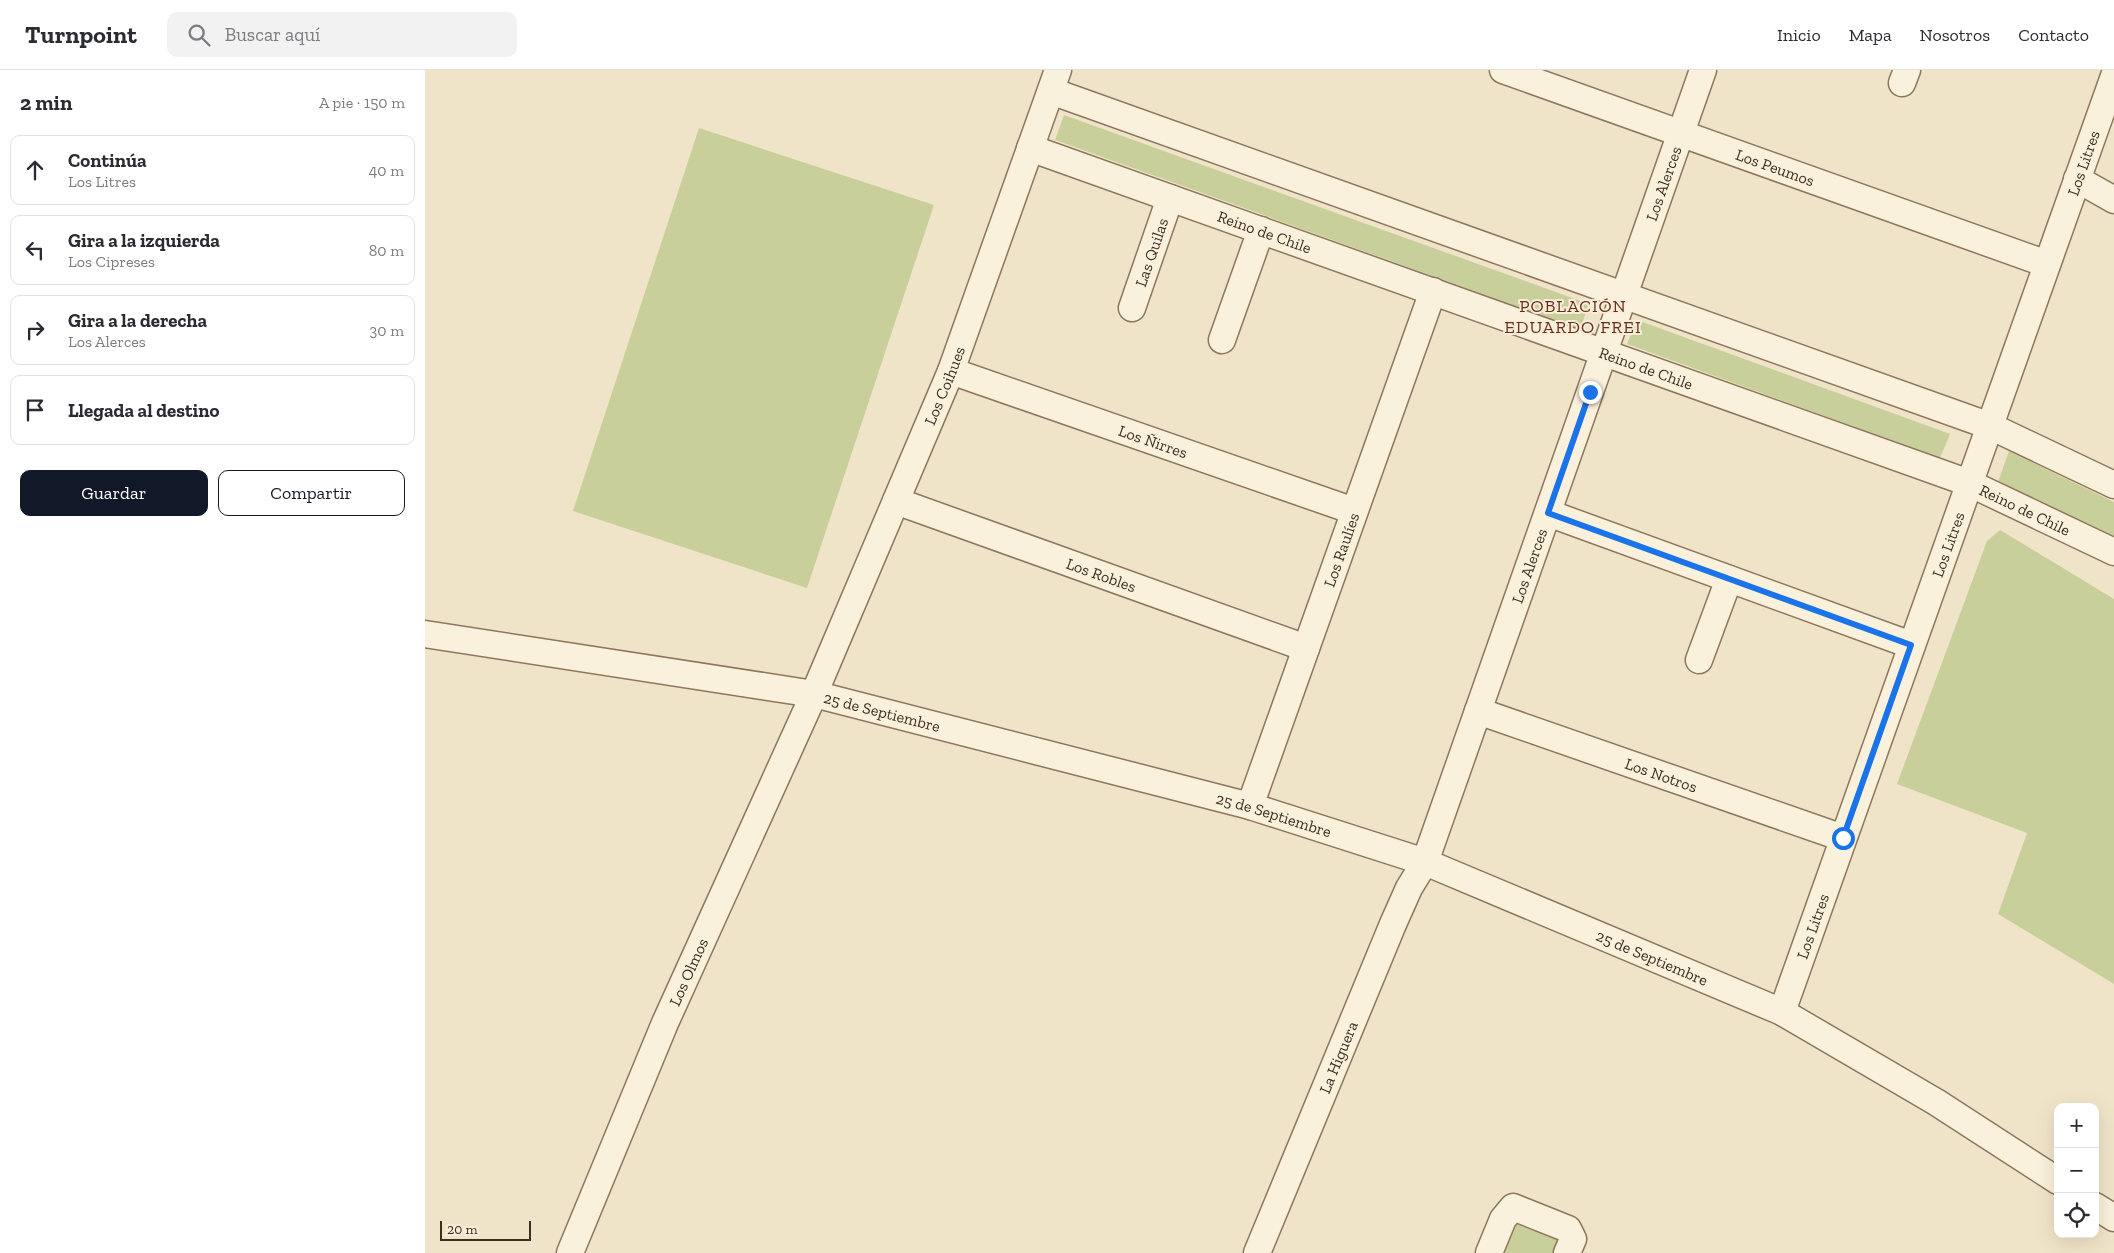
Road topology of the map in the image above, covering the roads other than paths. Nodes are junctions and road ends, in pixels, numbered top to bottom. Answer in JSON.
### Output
{"nodes":[{"id":1,"x":1503,"y":70,"type":"edge"},
{"id":2,"x":1703,"y":70,"type":"edge"},
{"id":3,"x":2114,"y":76,"type":"edge"},
{"id":4,"x":1055,"y":80,"type":"edge"},
{"id":5,"x":1681,"y":134,"type":"junction"},
{"id":6,"x":1030,"y":148,"type":"junction"},
{"id":7,"x":2077,"y":179,"type":"junction"},
{"id":8,"x":1170,"y":198,"type":"junction"},
{"id":9,"x":2114,"y":200,"type":"edge"},
{"id":10,"x":1261,"y":230,"type":"junction"},
{"id":11,"x":2047,"y":264,"type":"junction"},
{"id":12,"x":1433,"y":291,"type":"junction"},
{"id":13,"x":1624,"y":296,"type":"junction"},
{"id":14,"x":1131,"y":308,"type":"dead end"},
{"id":15,"x":1222,"y":340,"type":"dead end"},
{"id":16,"x":1604,"y":352,"type":"junction"},
{"id":17,"x":951,"y":371,"type":"junction"},
{"id":18,"x":1990,"y":426,"type":"junction"},
{"id":19,"x":1969,"y":483,"type":"junction"},
{"id":20,"x":2114,"y":485,"type":"edge"},
{"id":21,"x":896,"y":501,"type":"junction"},
{"id":22,"x":1354,"y":511,"type":"junction"},
{"id":23,"x":1548,"y":513,"type":"junction"},
{"id":24,"x":2114,"y":552,"type":"edge"},
{"id":25,"x":1729,"y":579,"type":"junction"},
{"id":26,"x":425,"y":634,"type":"edge"},
{"id":27,"x":1911,"y":645,"type":"junction"},
{"id":28,"x":1306,"y":648,"type":"junction"},
{"id":29,"x":1699,"y":660,"type":"dead end"},
{"id":30,"x":813,"y":694,"type":"junction"},
{"id":31,"x":1478,"y":711,"type":"junction"},
{"id":32,"x":1249,"y":806,"type":"junction"},
{"id":33,"x":1843,"y":838,"type":"junction"},
{"id":34,"x":1425,"y":862,"type":"junction"},
{"id":35,"x":1781,"y":1012,"type":"junction"},
{"id":36,"x":2054,"y":1178,"type":"edge"},
{"id":37,"x":2099,"y":1209,"type":"edge"},
{"id":38,"x":2114,"y":1218,"type":"edge"},
{"id":39,"x":570,"y":1253,"type":"edge"},
{"id":40,"x":1257,"y":1253,"type":"edge"},
{"id":41,"x":1489,"y":1253,"type":"edge"},
{"id":42,"x":1567,"y":1253,"type":"edge"}],
"edges":[{"from":1,"to":5,"type":"street","name":"Los Peumos"},
{"from":2,"to":5,"type":"street","name":"Los Alerces"},
{"from":3,"to":7,"type":"street","name":"Los Litres"},
{"from":4,"to":6,"type":"street","name":"Los Coihues"},
{"from":4,"to":13,"type":"street"},
{"from":5,"to":11,"type":"street","name":"Los Peumos"},
{"from":5,"to":13,"type":"street","name":"Los Alerces"},
{"from":6,"to":8,"type":"street","name":"Reino de Chile"},
{"from":6,"to":17,"type":"street","name":"Los Coihues"},
{"from":7,"to":9,"type":"street"},
{"from":7,"to":11,"type":"street","name":"Los Litres"},
{"from":8,"to":10,"type":"street","name":"Reino de Chile"},
{"from":8,"to":14,"type":"street","name":"Las Quilas"},
{"from":10,"to":12,"type":"street","name":"Reino de Chile"},
{"from":10,"to":15,"type":"street"},
{"from":11,"to":18,"type":"street","name":"Los Litres"},
{"from":12,"to":16,"type":"street","name":"Reino de Chile"},
{"from":12,"to":22,"type":"street","name":"Los Raulíes"},
{"from":13,"to":16,"type":"street","name":"Los Alerces"},
{"from":13,"to":18,"type":"street"},
{"from":16,"to":19,"type":"street","name":"Reino de Chile"},
{"from":16,"to":23,"type":"street","name":"Los Alerces"},
{"from":17,"to":21,"type":"street","name":"Los Coihues"},
{"from":17,"to":22,"type":"street","name":"Los Ñirres"},
{"from":18,"to":19,"type":"street","name":"Los Litres"},
{"from":18,"to":20,"type":"street"},
{"from":19,"to":24,"type":"street","name":"Reino de Chile"},
{"from":19,"to":27,"type":"street","name":"Los Litres"},
{"from":21,"to":28,"type":"street","name":"Los Robles"},
{"from":21,"to":30,"type":"street","name":"Los Coihues"},
{"from":22,"to":28,"type":"street","name":"Los Raulíes"},
{"from":23,"to":25,"type":"street"},
{"from":23,"to":31,"type":"street","name":"Los Alerces"},
{"from":25,"to":27,"type":"street"},
{"from":25,"to":29,"type":"street"},
{"from":26,"to":30,"type":"street","name":"25 de Septiembre"},
{"from":27,"to":33,"type":"street","name":"Los Litres"},
{"from":28,"to":32,"type":"street","name":"Los Raulíes"},
{"from":30,"to":32,"type":"street","name":"25 de Septiembre"},
{"from":30,"to":39,"type":"street","name":"Los Olmos"},
{"from":31,"to":33,"type":"street","name":"Los Notros"},
{"from":31,"to":34,"type":"street","name":"Los Alerces"},
{"from":32,"to":34,"type":"street","name":"25 de Septiembre"},
{"from":33,"to":35,"type":"street","name":"Los Litres"},
{"from":34,"to":35,"type":"street","name":"25 de Septiembre"},
{"from":34,"to":40,"type":"street","name":"La Higuera"},
{"from":35,"to":36,"type":"street","name":"25 de Septiembre"},
{"from":37,"to":38,"type":"street"},
{"from":41,"to":42,"type":"street"}]}
